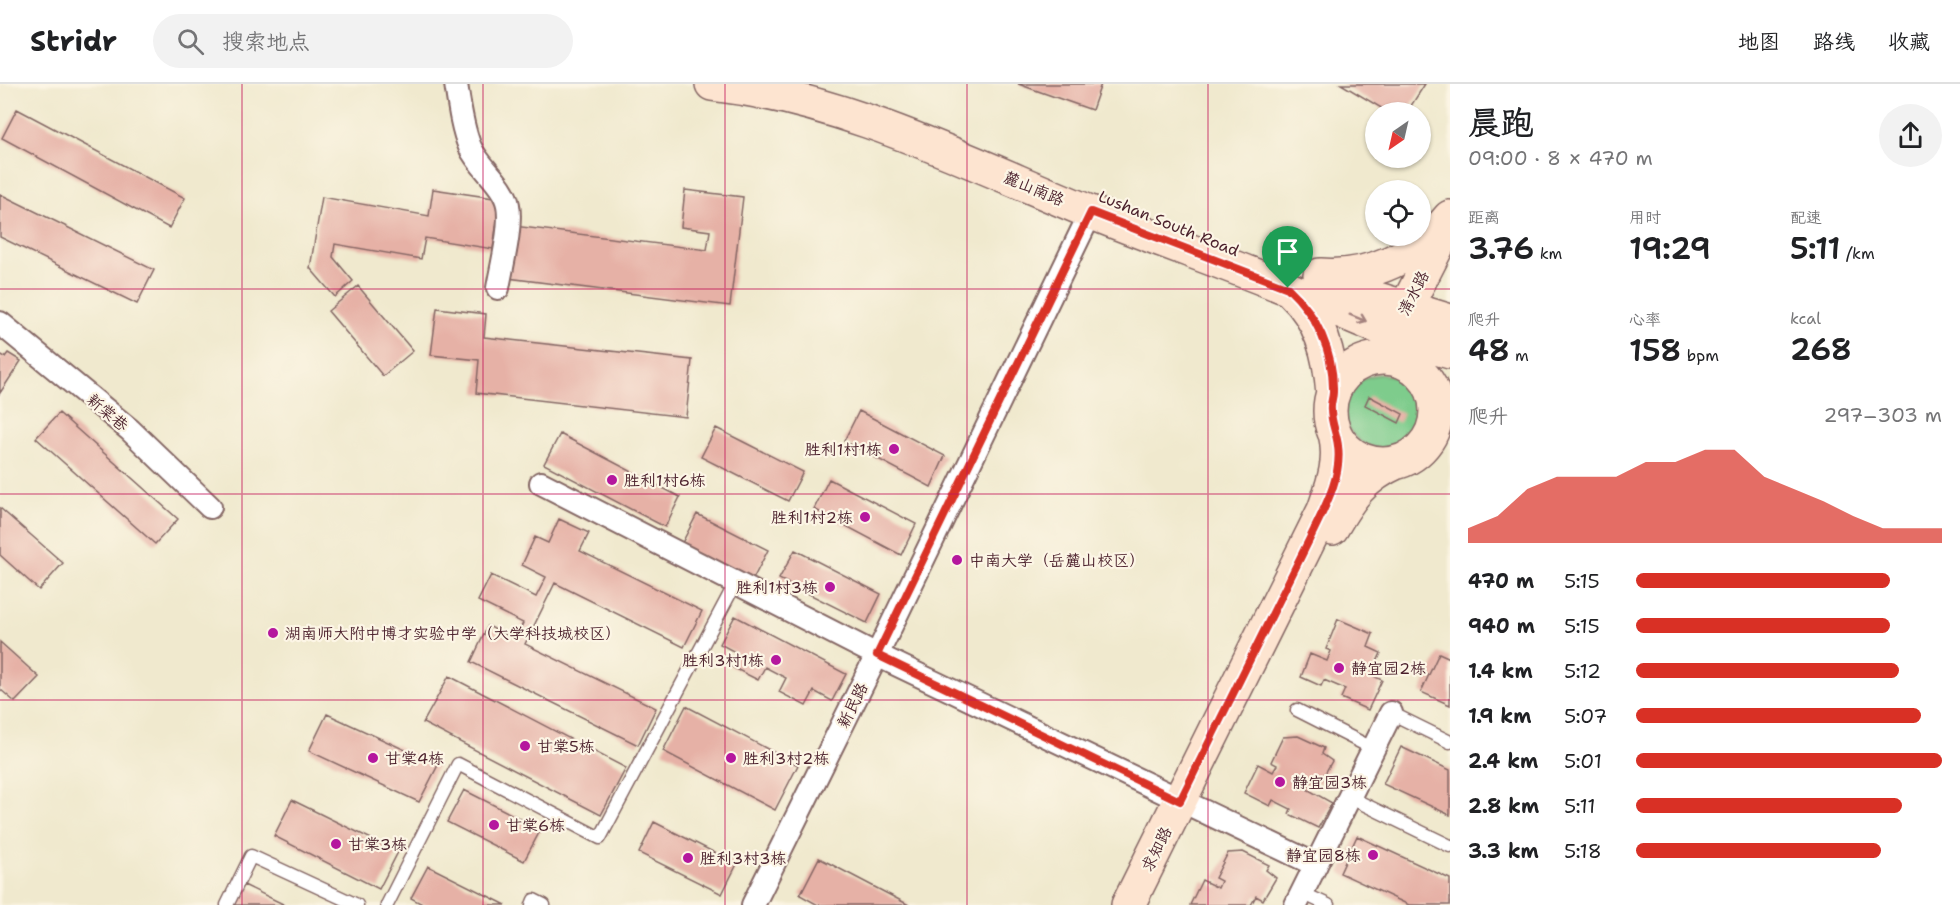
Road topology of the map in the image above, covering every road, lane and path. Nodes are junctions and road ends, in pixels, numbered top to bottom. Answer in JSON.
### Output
{"nodes":[{"id":1,"x":456,"y":84,"type":"edge"},
{"id":2,"x":712,"y":84,"type":"edge"},
{"id":3,"x":788,"y":84,"type":"edge"},
{"id":4,"x":1091,"y":212,"type":"junction"},
{"id":5,"x":1450,"y":219,"type":"edge"},
{"id":6,"x":1291,"y":280,"type":"junction"},
{"id":7,"x":498,"y":288,"type":"dead end"},
{"id":8,"x":1399,"y":320,"type":"junction"},
{"id":9,"x":0,"y":323,"type":"edge"},
{"id":10,"x":1448,"y":337,"type":"edge"},
{"id":11,"x":1367,"y":360,"type":"junction"},
{"id":12,"x":1333,"y":394,"type":"junction"},
{"id":13,"x":1442,"y":403,"type":"edge"},
{"id":14,"x":1335,"y":433,"type":"junction"},
{"id":15,"x":1397,"y":462,"type":"junction"},
{"id":16,"x":541,"y":483,"type":"dead end"},
{"id":17,"x":210,"y":507,"type":"dead end"},
{"id":18,"x":735,"y":584,"type":"junction"},
{"id":19,"x":877,"y":655,"type":"junction"},
{"id":20,"x":1297,"y":710,"type":"dead end"},
{"id":21,"x":1391,"y":713,"type":"joint"},
{"id":22,"x":1450,"y":742,"type":"edge"},
{"id":23,"x":1374,"y":749,"type":"junction"},
{"id":24,"x":1350,"y":798,"type":"junction"},
{"id":25,"x":1186,"y":804,"type":"junction"},
{"id":26,"x":1450,"y":846,"type":"edge"},
{"id":27,"x":1316,"y":865,"type":"junction"},
{"id":28,"x":1299,"y":899,"type":"edge"},
{"id":29,"x":227,"y":905,"type":"edge"},
{"id":30,"x":357,"y":905,"type":"edge"},
{"id":31,"x":387,"y":905,"type":"edge"},
{"id":32,"x":532,"y":905,"type":"edge"},
{"id":33,"x":544,"y":905,"type":"edge"},
{"id":34,"x":753,"y":905,"type":"edge"},
{"id":35,"x":1128,"y":905,"type":"edge"},
{"id":36,"x":1143,"y":905,"type":"edge"},
{"id":37,"x":1328,"y":905,"type":"edge"}],
"edges":[{"from":1,"to":7,"type":"street"},
{"from":2,"to":4,"type":"main road","name":"麓山南路"},
{"from":3,"to":6,"type":"main road","name":"Lushan South Road"},
{"from":4,"to":6,"type":"main road","name":"麓山南路"},
{"from":4,"to":19,"type":"street","name":"新民路"},
{"from":5,"to":6,"type":"main road"},
{"from":5,"to":8,"type":"main road","name":"清水路"},
{"from":6,"to":8,"type":"main road","name":"Lushan South Road"},
{"from":6,"to":12,"type":"main road"},
{"from":8,"to":10,"type":"main road"},
{"from":8,"to":11,"type":"main road","name":"清水路"},
{"from":9,"to":17,"type":"street","name":"新棠巷"},
{"from":10,"to":13,"type":"main road"},
{"from":11,"to":12,"type":"main road"},
{"from":11,"to":13,"type":"main road"},
{"from":12,"to":14,"type":"main road"},
{"from":13,"to":15,"type":"main road"},
{"from":14,"to":15,"type":"main road"},
{"from":14,"to":25,"type":"main road","name":"求知路"},
{"from":15,"to":25,"type":"main road","name":"求知路"},
{"from":16,"to":18,"type":"street"},
{"from":18,"to":19,"type":"street"},
{"from":18,"to":31,"type":"lane"},
{"from":19,"to":25,"type":"street"},
{"from":19,"to":34,"type":"street","name":"新民路"},
{"from":20,"to":23,"type":"lane"},
{"from":21,"to":22,"type":"lane"},
{"from":21,"to":23,"type":"street"},
{"from":23,"to":24,"type":"street"},
{"from":24,"to":26,"type":"lane"},
{"from":24,"to":27,"type":"street"},
{"from":25,"to":27,"type":"street"},
{"from":25,"to":35,"type":"main road","name":"求知路"},
{"from":25,"to":36,"type":"main road","name":"求知路"},
{"from":27,"to":28,"type":"street"},
{"from":28,"to":37,"type":"lane"},
{"from":29,"to":30,"type":"lane"},
{"from":32,"to":33,"type":"lane"}]}
